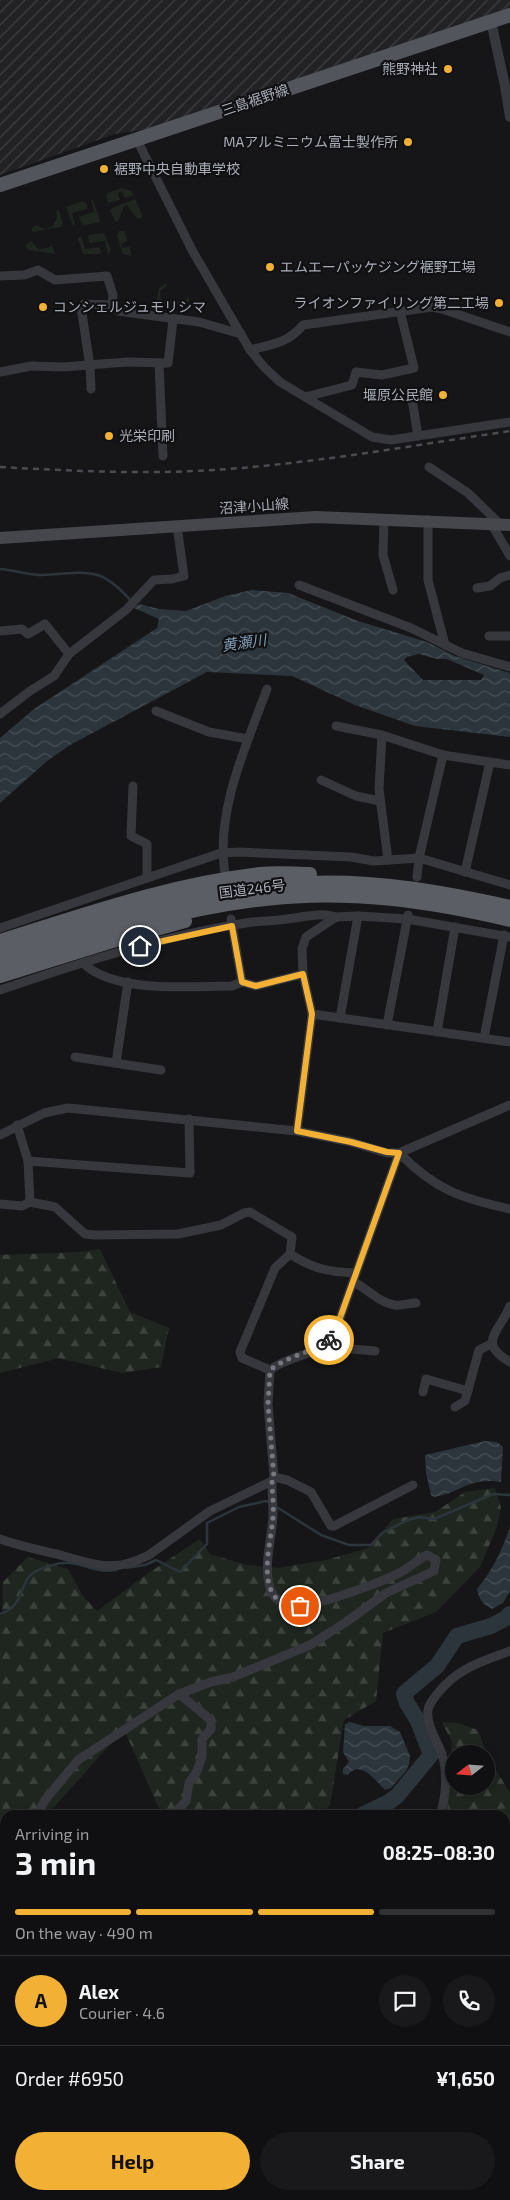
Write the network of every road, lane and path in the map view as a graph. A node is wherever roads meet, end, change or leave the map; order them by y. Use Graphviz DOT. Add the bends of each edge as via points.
graph roads {
  1 [pos="510,14"];
  2 [pos="491,21"];
  3 [pos="508,85"];
  4 [pos="510,117"];
  5 [pos="136,140"];
  6 [pos="0,185"];
  7 [pos="0,276"];
  8 [pos="112,305"];
  9 [pos="400,311"];
  10 [pos="173,320"];
  11 [pos="510,332"];
  12 [pos="241,334"];
  13 [pos="250,350"];
  14 [pos="160,362"];
  15 [pos="90,366"];
  16 [pos="0,372"];
  17 [pos="91,389"];
  18 [pos="411,393"];
  19 [pos="305,397"];
  20 [pos="510,422"];
  21 [pos="418,436"];
  22 [pos="163,456"];
  23 [pos="429,467"];
  24 [pos="384,519"];
  25 [pos="428,520"];
  26 [pos="501,525"];
  27 [pos="177,526"];
  28 [pos="0,538"];
  29 [pos="510,556"];
  30 [pos="510,575"];
  31 [pos="299,585"];
  32 [pos="477,588"];
  33 [pos="393,590"];
  34 [pos="0,631"];
  35 [pos="489,636"];
  36 [pos="510,636"];
  37 [pos="445,645"];
  38 [pos="69,654"];
  39 [pos="510,667"];
  40 [pos="267,689"];
  41 [pos="156,711"];
  42 [pos="0,714"];
  43 [pos="336,726"];
  44 [pos="382,735"];
  45 [pos="248,739"];
  46 [pos="443,755"];
  47 [pos="490,762"];
  48 [pos="510,765"];
  49 [pos="321,780"];
  50 [pos="133,786"];
  51 [pos="380,801"];
  52 [pos="222,853"];
  53 [pos="419,858"];
  54 [pos="388,860"];
  55 [pos="465,872"];
  56 [pos="224,874"];
  57 [pos="417,877"];
  58 [pos="147,878"];
  59 [pos="382,884"];
  60 [pos="510,884"];
  61 [pos="321,896"];
  62 [pos="510,907"];
  63 [pos="358,916"];
  64 [pos="336,917"];
  65 [pos="408,917"];
  66 [pos="510,920"];
  67 [pos="232,922"];
  68 [pos="455,927"];
  69 [pos="0,928"];
  70 [pos="507,936"];
  71 [pos="0,941"];
  72 [pos="43,945"];
  73 [pos="0,952"];
  74 [pos="82,963"];
  75 [pos="0,966"];
  76 [pos="303,974"];
  77 [pos="0,976"];
  78 [pos="128,982"];
  79 [pos="242,982"];
  80 [pos="0,990"];
  81 [pos="312,1014"];
  82 [pos="340,1018"];
  83 [pos="387,1025"];
  84 [pos="436,1032"];
  85 [pos="484,1038"];
  86 [pos="510,1042"];
  87 [pos="75,1057"];
  88 [pos="116,1063"];
  89 [pos="161,1070"];
  90 [pos="510,1105"];
  91 [pos="189,1119"];
  92 [pos="17,1125"];
  93 [pos="297,1131"];
  94 [pos="0,1136"];
  95 [pos="399,1153"];
  96 [pos="28,1161"];
  97 [pos="30,1202"];
  98 [pos="0,1204"];
  99 [pos="510,1209"];
  100 [pos="290,1254"];
  101 [pos="355,1277"];
  102 [pos="416,1303"];
  103 [pos="510,1306"];
  104 [pos="324,1344"];
  105 [pos="492,1344"];
  106 [pos="375,1351"];
  107 [pos="510,1362"];
  108 [pos="270,1370"];
  109 [pos="468,1391"];
  110 [pos="423,1392"];
  111 [pos="455,1407"];
  112 [pos="273,1479"];
  113 [pos="413,1485"];
  114 [pos="0,1539"];
  115 [pos="510,1651"];
  116 [pos="179,1694"];
  117 [pos="40,1810"];
  118 [pos="178,1810"];
  119 [pos="442,1810"];
  1 -- 2 [label="main road, 三島裾野線"];
  2 -- 3 [label="street"];
  2 -- 5 [label="main road, 三島裾野線"];
  3 -- 4 [label="street"];
  5 -- 6 [label="main road, 三島裾野線"];
  5 -- 12 [label="street" via="192,250"];
  7 -- 8 [label="street" via="24,275 38,270 55,280 107,276 113,295"];
  8 -- 10 [label="street" via="118,311"];
  8 -- 15 [label="street" via="84,304 81,308"];
  9 -- 11 [label="street" via="432,307"];
  9 -- 13 [label="street" via="303,326 284,342"];
  9 -- 19 [label="street" via="414,368 382,375 356,372 352,385"];
  10 -- 12 [label="street" via="199,322"];
  10 -- 14 [label="street" via="168,363"];
  12 -- 13 [label="street"];
  13 -- 19 [label="street" via="280,382"];
  14 -- 15 [label="street"];
  14 -- 22 [label="street"];
  15 -- 16 [label="street" via="31,366"];
  15 -- 17 [label="street"];
  18 -- 21 [label="street"];
  19 -- 21 [label="street" via="372,437 391,440"];
  20 -- 21 [label="street"];
  23 -- 26 [label="street" via="468,493"];
  24 -- 25 [label="main road, 沼津小山線"];
  24 -- 27 [label="main road, 沼津小山線" via="316,517"];
  24 -- 33 [label="street" via="383,555"];
  25 -- 26 [label="main road, 沼津小山線"];
  25 -- 37 [label="street" via="428,580"];
  26 -- 29 [label="street"];
  27 -- 28 [label="main road, 沼津小山線"];
  27 -- 38 [label="street" via="184,576 154,580 126,610"];
  30 -- 32 [label="street" via="490,586"];
  31 -- 37 [label="street" via="411,628"];
  34 -- 38 [label="street" via="22,629 28,634 45,624"];
  35 -- 36 [label="street"];
  37 -- 39 [label="street"];
  38 -- 42 [label="street" via="54,676"];
  40 -- 45 [label="street"];
  41 -- 45 [label="street" via="209,732"];
  43 -- 44 [label="street"];
  44 -- 46 [label="street"];
  44 -- 51 [label="street"];
  45 -- 52 [label="street" via="231,793"];
  46 -- 47 [label="street"];
  46 -- 53 [label="street"];
  47 -- 48 [label="street"];
  47 -- 55 [label="street"];
  49 -- 51 [label="street" via="356,796"];
  50 -- 58 [label="street" via="131,836 147,844"];
  51 -- 54 [label="street"];
  52 -- 54 [label="street"];
  52 -- 56 [label="street"];
  52 -- 58 [label="street"];
  53 -- 54 [label="street"];
  53 -- 55 [label="street"];
  53 -- 57 [label="street"];
  55 -- 60 [label="street"];
  58 -- 69 [label="street"];
  59 -- 62 [label="highway, 国道246号"];
  59 -- 71 [label="highway" via="367,874 262,874 130,900"];
  59 -- 72 [label="highway, 国道246号" via="306,882 198,896 135,912"];
  61 -- 66 [label="highway, 国道246号" via="376,897 457,907"];
  61 -- 72 [label="highway, 国道246号" via="201,908"];
  61 -- 77 [label="highway" via="203,917"];
  63 -- 64 [label="street"];
  63 -- 65 [label="street"];
  63 -- 82 [label="street"];
  64 -- 67 [label="street" via="322,913"];
  64 -- 76 [label="street" via="306,937 302,949"];
  65 -- 68 [label="street"];
  65 -- 83 [label="street"];
  67 -- 74 [label="street"];
  67 -- 79 [label="street"];
  68 -- 70 [label="street"];
  68 -- 84 [label="street"];
  70 -- 85 [label="street"];
  72 -- 73 [label="highway, 国道246号"];
  72 -- 75 [label="highway, 国道246号"];
  74 -- 78 [label="street" via="97,973"];
  74 -- 80 [label="street"];
  76 -- 79 [label="street" via="256,986"];
  76 -- 81 [label="street"];
  78 -- 79 [label="street" via="151,986 232,986"];
  78 -- 88 [label="street"];
  81 -- 82 [label="street"];
  81 -- 93 [label="street"];
  82 -- 83 [label="street"];
  83 -- 84 [label="street"];
  84 -- 85 [label="street"];
  85 -- 86 [label="street"];
  87 -- 88 [label="street"];
  88 -- 89 [label="street"];
  90 -- 95 [label="street"];
  91 -- 92 [label="street" via="68,1108 44,1113"];
  91 -- 93 [label="street"];
  91 -- 96 [label="street" via="190,1173"];
  92 -- 94 [label="street"];
  92 -- 96 [label="street"];
  93 -- 95 [label="street"];
  95 -- 99 [label="street" via="418,1172 449,1192"];
  95 -- 101 [label="street"];
  96 -- 97 [label="street"];
  97 -- 98 [label="street" via="22,1206"];
  97 -- 100 [label="street" via="56,1207 85,1234 95,1235 178,1234 221,1225 250,1212 292,1237"];
  100 -- 101 [label="street" via="306,1265"];
  100 -- 108 [label="street" via="274,1268 240,1352 242,1358"];
  101 -- 102 [label="street" via="373,1295 395,1305"];
  101 -- 104 [label="street" via="340,1318"];
  103 -- 105 [label="street"];
  104 -- 106 [label="street"];
  104 -- 108 [label="street"];
  105 -- 107 [label="street" via="495,1352"];
  105 -- 109 [label="street" via="479,1350"];
  108 -- 112 [label="street" via="268,1404"];
  109 -- 110 [label="street" via="426,1379"];
  109 -- 111 [label="street" via="465,1401"];
  112 -- 113 [label="street" via="287,1480 311,1492 330,1526"];
  112 -- 114 [label="street" via="210,1511 138,1561 97,1566"];
  112 -- 116 [label="street" via="267,1573 269,1586 277,1600 300,1606 335,1597 404,1571 427,1555 436,1560 434,1571 386,1593 310,1645 233,1677"];
  115 -- 119 [label="street" via="460,1671 431,1701 429,1720 445,1772"];
  116 -- 117 [label="street" via="78,1760"];
  116 -- 118 [label="street" via="211,1720 211,1729 202,1739 202,1757 189,1783 186,1801"];
}
